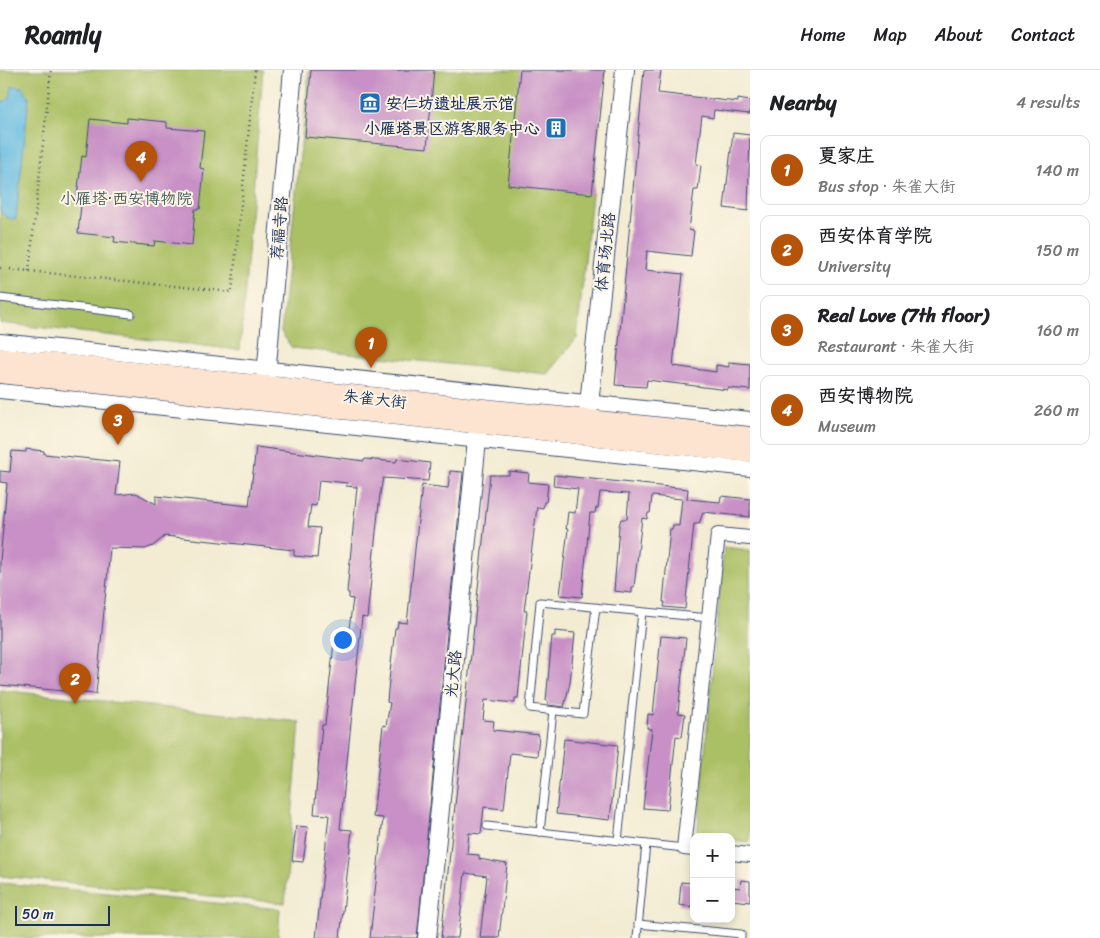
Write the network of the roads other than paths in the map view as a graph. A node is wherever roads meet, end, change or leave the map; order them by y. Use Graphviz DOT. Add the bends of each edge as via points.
graph roads {
  1 [pos="293,70"];
  2 [pos="625,70"];
  3 [pos="0,298"];
  4 [pos="131,314"];
  5 [pos="0,341"];
  6 [pos="0,358"];
  7 [pos="0,373"];
  8 [pos="265,378"];
  9 [pos="0,391"];
  10 [pos="588,419"];
  11 [pos="750,419"];
  12 [pos="479,425"];
  13 [pos="750,438"];
  14 [pos="750,452"];
  15 [pos="750,469"];
  16 [pos="750,538"];
  17 [pos="596,607"];
  18 [pos="642,612"];
  19 [pos="709,618"];
  20 [pos="553,711"];
  21 [pos="487,826"];
  22 [pos="540,832"];
  23 [pos="618,841"];
  24 [pos="646,844"];
  25 [pos="689,849"];
  26 [pos="735,854"];
  27 [pos="750,856"];
  28 [pos="638,924"];
  29 [pos="427,938"];
  30 [pos="637,938"];
  31 [pos="741,938"];
  1 -- 8 [label="street, 荐福寺路"];
  2 -- 10 [label="street, 体育场北路"];
  3 -- 4 [label="lane"];
  5 -- 8 [label="street"];
  6 -- 8 [label="main road, 朱雀大街"];
  7 -- 12 [label="main road, 朱雀大街"];
  8 -- 10 [label="street"];
  8 -- 12 [label="main road, 朱雀大街"];
  9 -- 12 [label="street"];
  10 -- 11 [label="street"];
  10 -- 12 [label="main road, 朱雀大街"];
  10 -- 13 [label="main road, 朱雀大街"];
  10 -- 14 [label="main road, 朱雀大街"];
  12 -- 15 [label="street"];
  12 -- 29 [label="street, 光大路"];
  16 -- 19 [label="street" via="718,535"];
  17 -- 18 [label="lane"];
  17 -- 20 [label="lane" via="584,714"];
  17 -- 20 [label="lane" via="540,602 530,708"];
  18 -- 19 [label="lane"];
  18 -- 23 [label="lane"];
  19 -- 25 [label="street"];
  20 -- 22 [label="lane"];
  21 -- 22 [label="lane"];
  22 -- 23 [label="lane"];
  23 -- 24 [label="lane"];
  24 -- 25 [label="lane"];
  24 -- 28 [label="lane"];
  26 -- 27 [label="street"];
  28 -- 30 [label="lane"];
  28 -- 31 [label="lane" via="742,934"];
}
